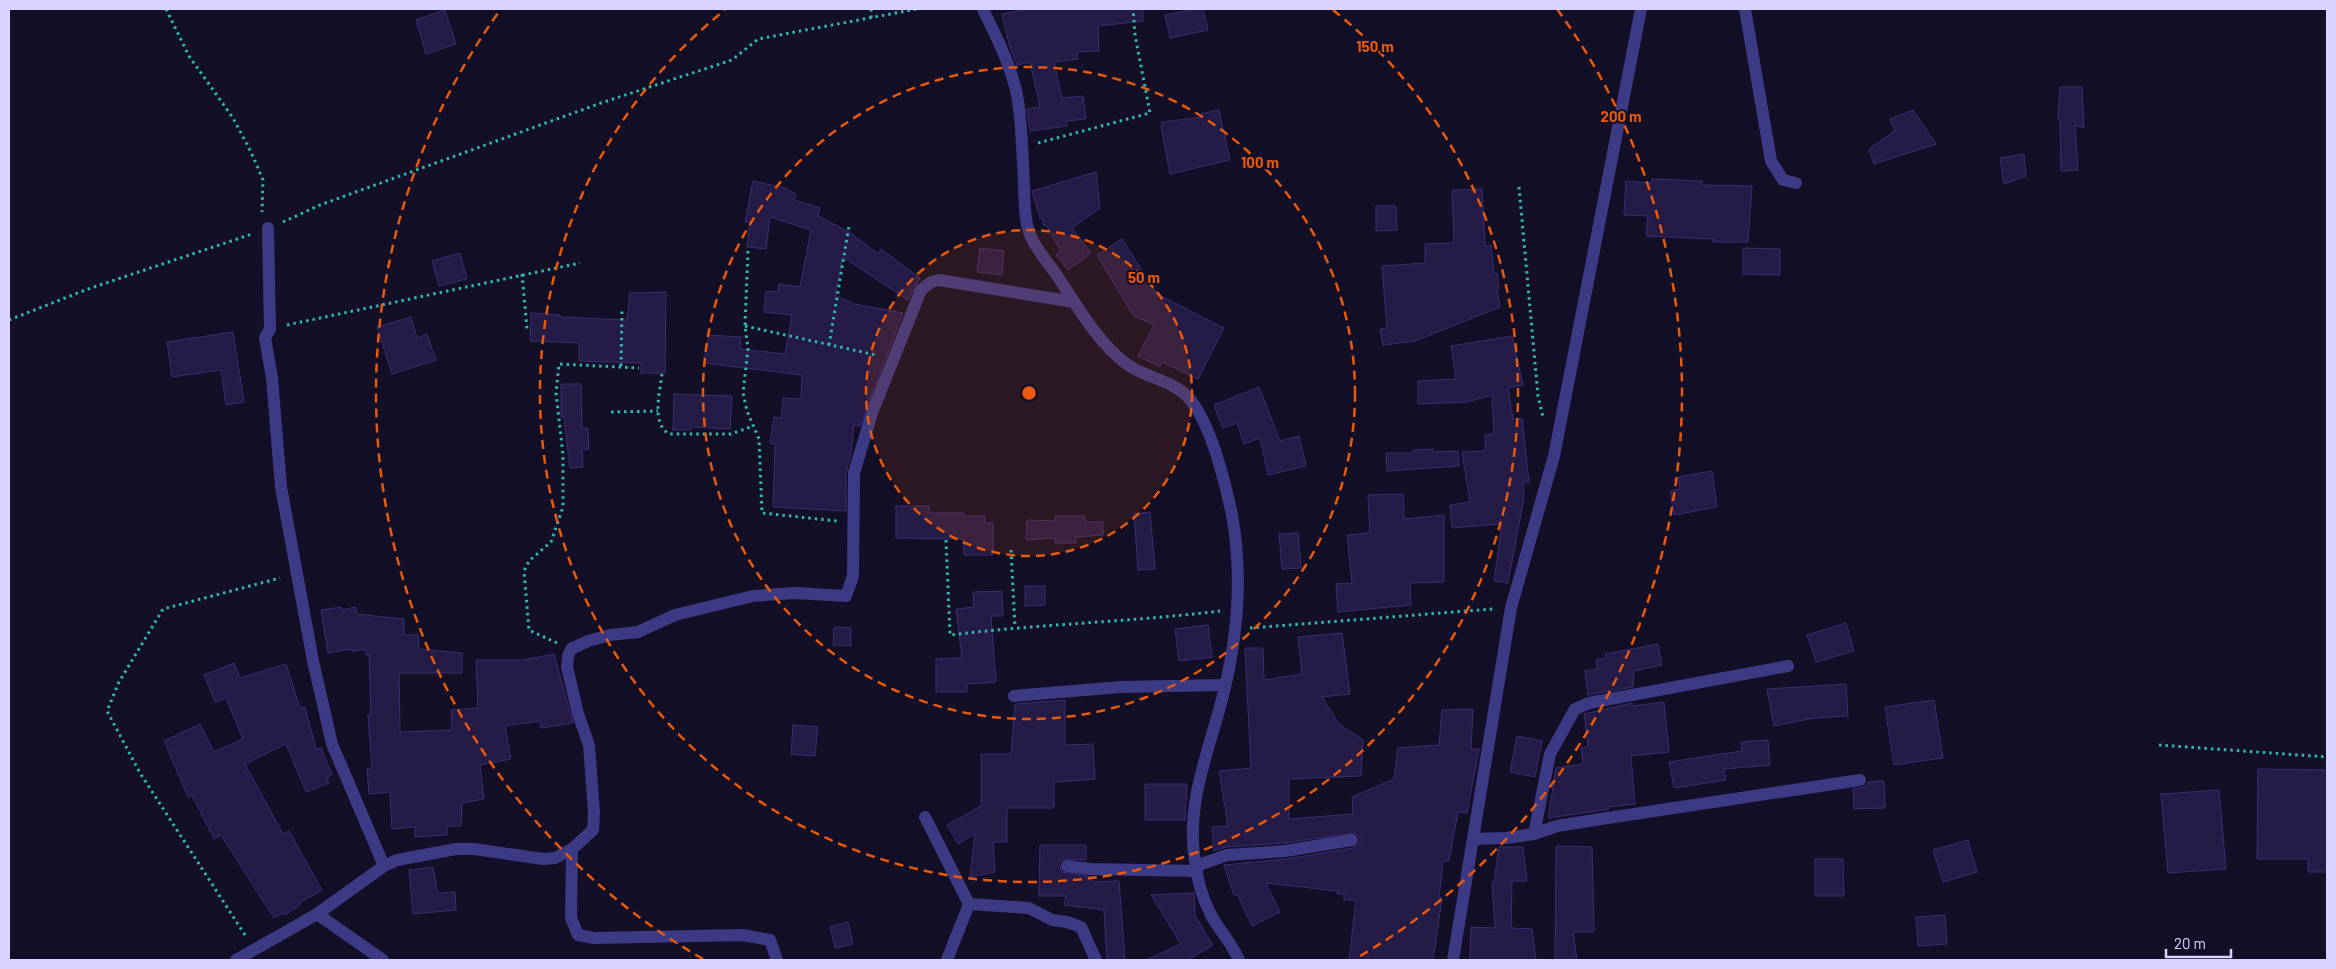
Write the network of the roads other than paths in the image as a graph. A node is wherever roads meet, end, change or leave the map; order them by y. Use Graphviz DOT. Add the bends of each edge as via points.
graph roads {
  1 [pos="983,9"];
  2 [pos="1641,9"];
  3 [pos="1746,9"];
  4 [pos="1796,182"];
  5 [pos="268,228"];
  6 [pos="1074,302"];
  7 [pos="1788,666"];
  8 [pos="1225,685"];
  9 [pos="1014,696"];
  10 [pos="1860,780"];
  11 [pos="925,817"];
  12 [pos="1534,834"];
  13 [pos="1474,839"];
  14 [pos="1352,840"];
  15 [pos="572,849"];
  16 [pos="384,866"];
  17 [pos="1067,866"];
  18 [pos="1197,868"];
  19 [pos="969,904"];
  20 [pos="317,914"];
  21 [pos="236,960"];
  22 [pos="383,960"];
  23 [pos="777,960"];
  24 [pos="947,960"];
  25 [pos="1096,960"];
  26 [pos="1239,960"];
  27 [pos="1453,960"];
  1 -- 6 [label="street" via="1015,84 1025,210 1032,240"];
  2 -- 13 [label="street" via="1554,456 1511,608"];
  3 -- 4 [label="street" via="1771,161 1783,180"];
  5 -- 16 [label="street" via="270,329 265,338 272,378 281,487 296,574 332,744"];
  6 -- 8 [label="street" via="1120,360 1180,390 1189,398 1208,431 1224,479 1232,518 1237,609 1234,649"];
  6 -- 15 [label="street" via="939,280 921,290 872,413 854,473 853,576 846,596 795,593 753,596 676,615 638,632 610,635 571,649 567,667 589,745 594,813 593,830"];
  7 -- 12 [label="street" via="1575,709 1550,754"];
  8 -- 9 [label="street" via="1121,687"];
  8 -- 18 [label="street" via="1200,773 1195,804 1193,852"];
  10 -- 12 [label="street" via="1601,818"];
  11 -- 19 [label="street"];
  12 -- 13 [label="street"];
  13 -- 27 [label="street"];
  14 -- 18 [label="street" via="1285,851 1227,855"];
  15 -- 16 [label="street" via="555,858 543,859 456,849 397,860"];
  15 -- 23 [label="street" via="571,918 578,935 594,938 743,935 770,940"];
  16 -- 20 [label="street"];
  17 -- 18 [label="street" via="1090,869"];
  18 -- 26 [label="street" via="1211,914"];
  19 -- 24 [label="street"];
  19 -- 25 [label="street" via="1029,908 1052,920 1081,927"];
  20 -- 21 [label="street"];
  20 -- 22 [label="street"];
}
